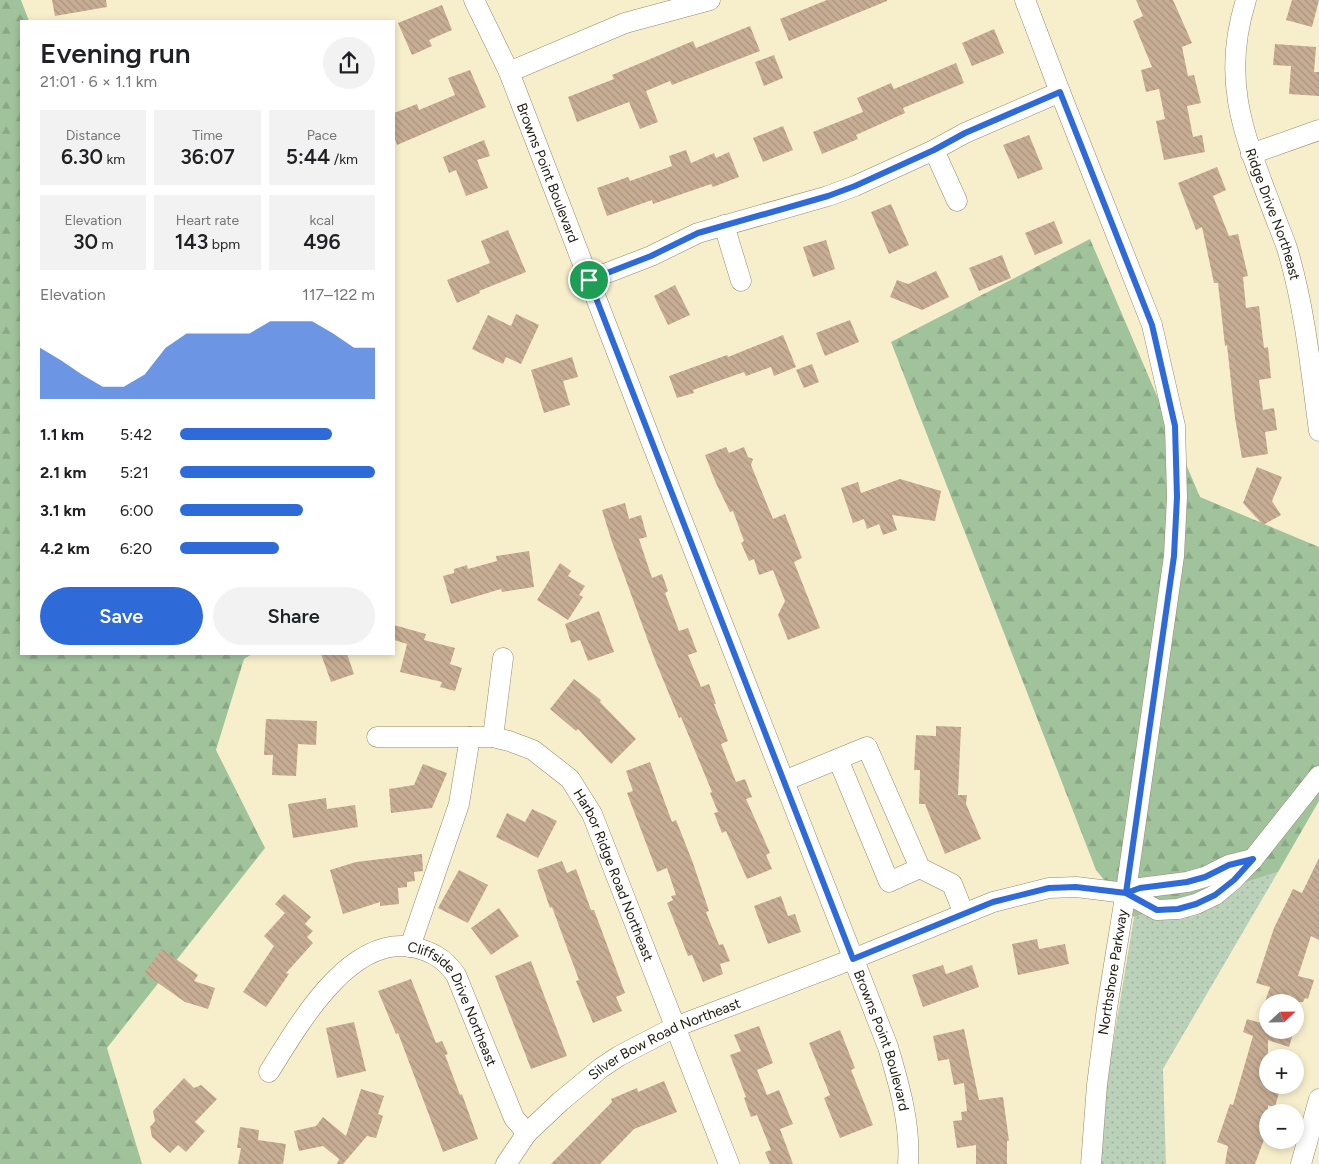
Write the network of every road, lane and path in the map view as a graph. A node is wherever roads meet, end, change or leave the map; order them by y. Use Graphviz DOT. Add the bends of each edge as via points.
graph roads {
  1 [pos="474,0"];
  2 [pos="710,0"];
  3 [pos="1025,0"];
  4 [pos="1246,0"];
  5 [pos="509,72"];
  6 [pos="1060,92"];
  7 [pos="1319,130"];
  8 [pos="934,150"];
  9 [pos="1251,154"];
  10 [pos="957,201"];
  11 [pos="724,225"];
  12 [pos="589,280"];
  13 [pos="741,281"];
  14 [pos="1319,431"];
  15 [pos="503,658"];
  16 [pos="377,737"];
  17 [pos="470,737"];
  18 [pos="493,737"];
  19 [pos="838,759"];
  20 [pos="1319,776"];
  21 [pos="784,781"];
  22 [pos="920,868"];
  23 [pos="1126,893"];
  24 [pos="964,914"];
  25 [pos="410,947"];
  26 [pos="853,959"];
  27 [pos="675,1027"];
  28 [pos="269,1072"];
  29 [pos="1319,1099"];
  30 [pos="527,1133"];
  31 [pos="506,1164"];
  32 [pos="729,1164"];
  33 [pos="908,1164"];
  34 [pos="1091,1164"];
  35 [pos="1301,1164"];
  1 -- 5 [label="street, Browns Point Boulevard"];
  2 -- 5 [label="street" via="625,23"];
  3 -- 6 [label="street, Northshore Parkway"];
  4 -- 9 [label="street, Ridge Drive Northeast" via="1236,43 1234,78"];
  5 -- 12 [label="street, Browns Point Boulevard"];
  6 -- 8 [label="street"];
  6 -- 23 [label="street, Northshore Parkway" via="1152,325 1175,426 1177,497 1174,556"];
  7 -- 9 [label="street"];
  8 -- 10 [label="street"];
  8 -- 11 [label="street" via="828,196"];
  9 -- 14 [label="street, Ridge Drive Northeast" via="1286,248 1301,306"];
  11 -- 12 [label="street"];
  11 -- 13 [label="street"];
  12 -- 21 [label="street, Browns Point Boulevard"];
  15 -- 18 [label="street"];
  16 -- 17 [label="street, Harbor Ridge Road Northeast"];
  17 -- 18 [label="street, Harbor Ridge Road Northeast"];
  17 -- 25 [label="street" via="459,804"];
  18 -- 27 [label="street, Harbor Ridge Road Northeast" via="533,750 544,757 570,779 584,800"];
  19 -- 21 [label="street"];
  19 -- 22 [label="street" via="867,747"];
  19 -- 22 [label="street" via="889,882"];
  20 -- 23 [label="street" via="1253,859 1187,882"];
  21 -- 26 [label="street, Browns Point Boulevard"];
  22 -- 24 [label="street" via="952,884"];
  23 -- 24 [label="street" via="1076,887 1049,888 993,902"];
  23 -- 34 [label="street, Northshore Parkway" via="1097,1085"];
  24 -- 26 [label="street"];
  25 -- 28 [label="street, Cliffside Drive Northeast" via="391,946 343,971 308,1011"];
  25 -- 30 [label="street, Cliffside Drive Northeast" via="440,957 456,974 514,1118"];
  26 -- 27 [label="street, Silver Bow Road Northeast"];
  26 -- 33 [label="street, Browns Point Boulevard" via="897,1078 904,1105"];
  27 -- 30 [label="street, Silver Bow Road Northeast" via="601,1068"];
  27 -- 32 [label="street, Harbor Ridge Road Northeast"];
  29 -- 35 [label="street"];
  30 -- 31 [label="street, Silver Bow Road Northeast"];
}
